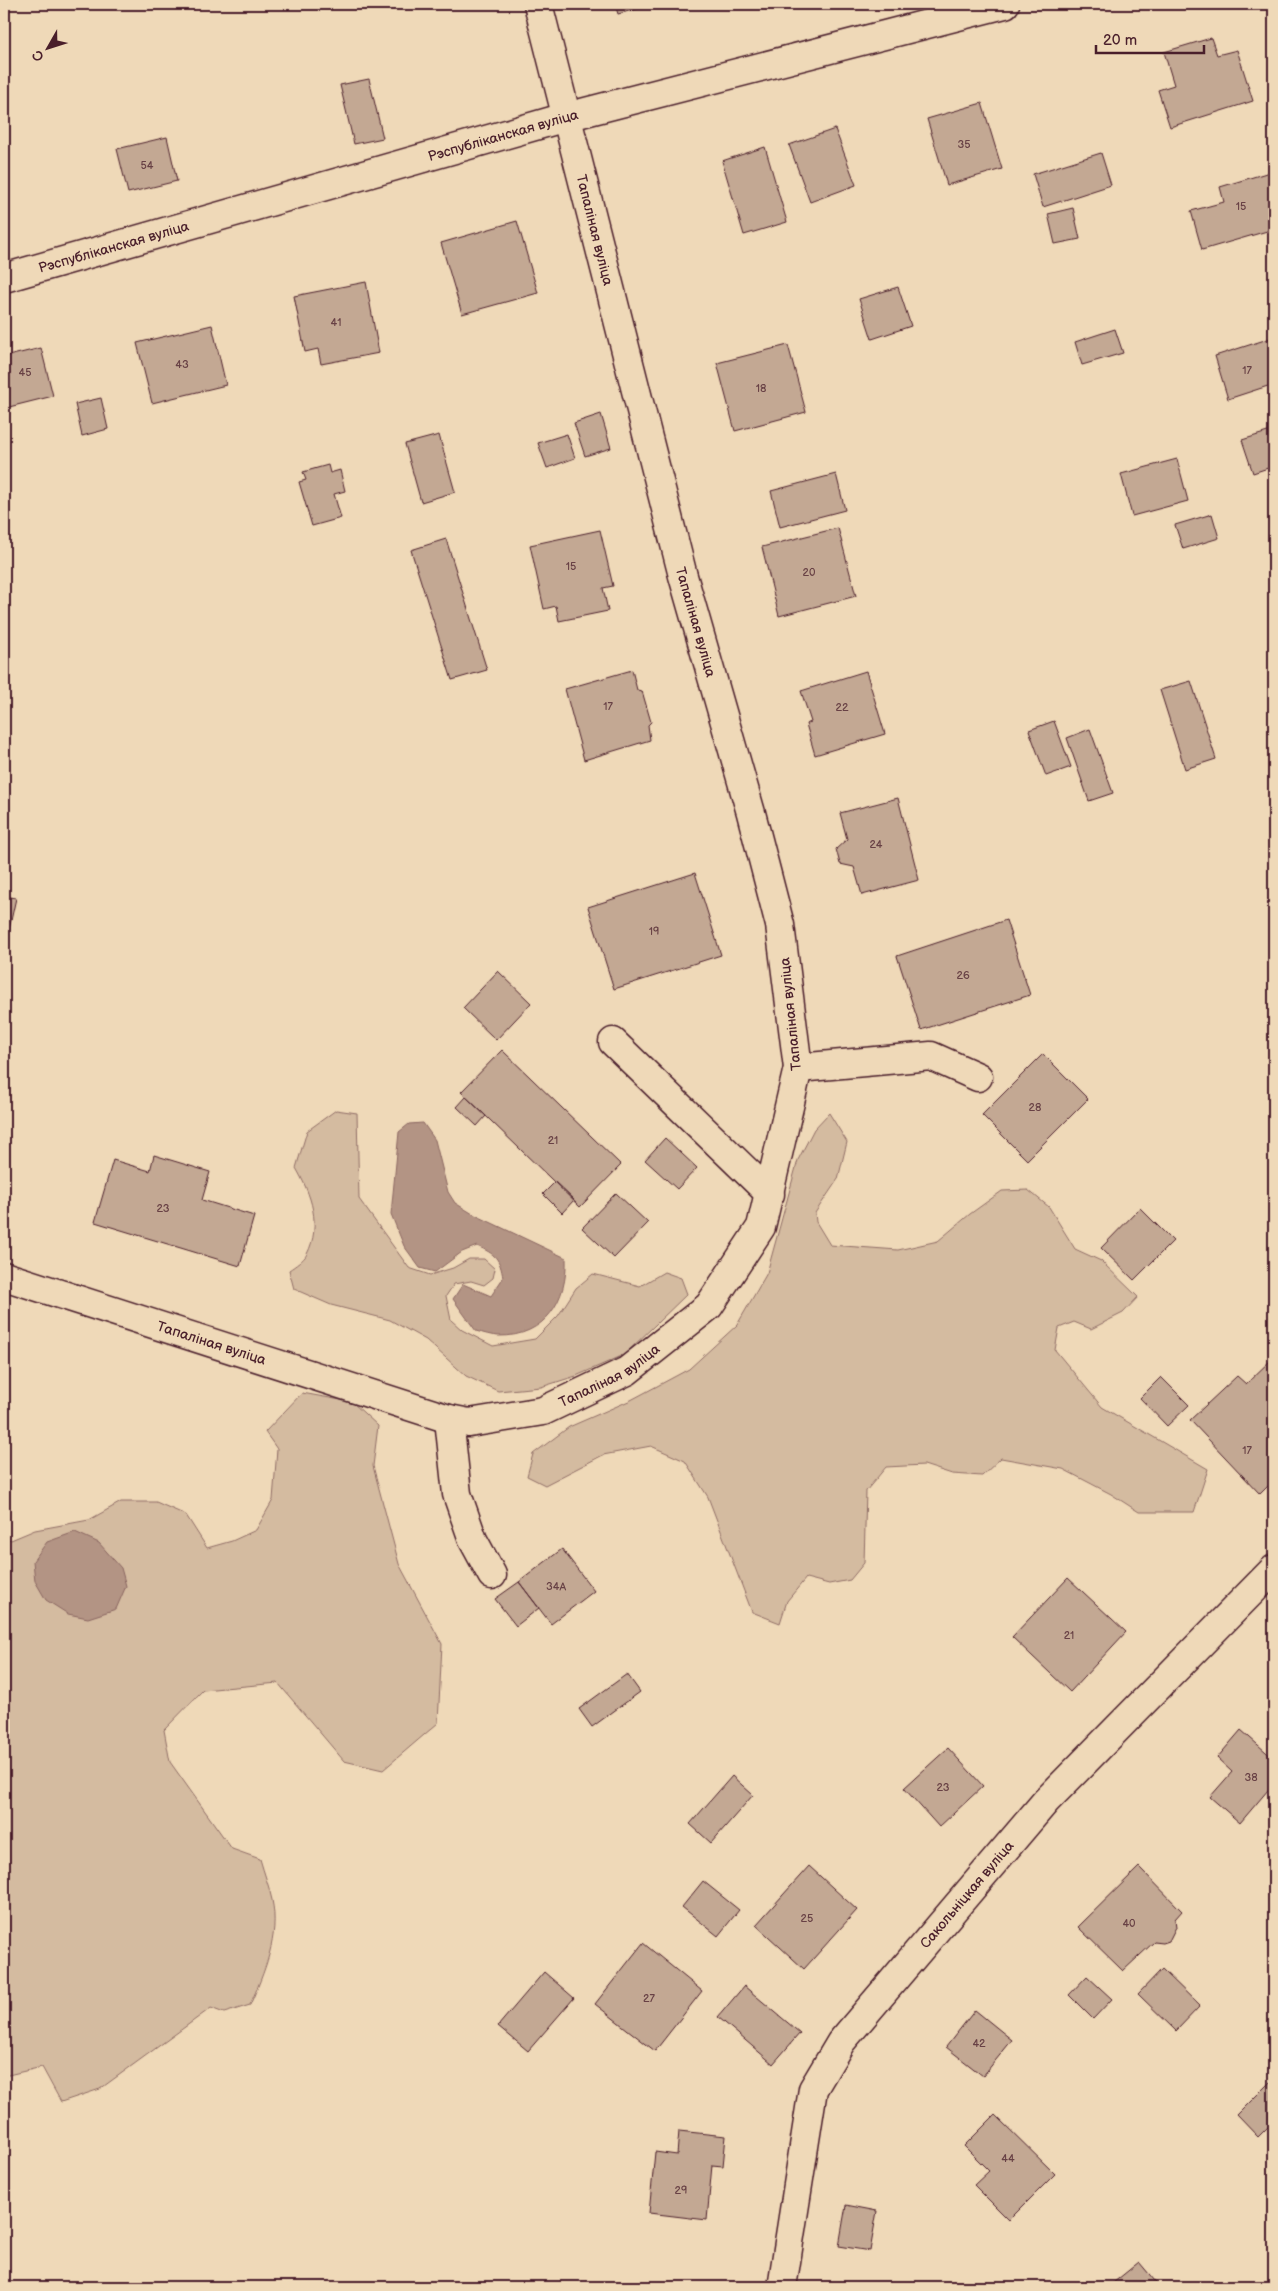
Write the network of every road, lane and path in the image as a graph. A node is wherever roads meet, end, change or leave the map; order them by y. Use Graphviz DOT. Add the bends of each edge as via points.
graph roads {
  1 [pos="538,4"];
  2 [pos="1005,4"];
  3 [pos="566,117"];
  4 [pos="4,278"];
  5 [pos="613,1042"];
  6 [pos="798,1068"];
  7 [pos="978,1077"];
  8 [pos="770,1194"];
  9 [pos="4,1276"];
  10 [pos="449,1419"];
  11 [pos="1274,1568"];
  12 [pos="492,1574"];
  13 [pos="782,2287"];
  1 -- 3 [label="street, Тапаліная вуліца"];
  2 -- 3 [label="street, Рэспубліканская вуліца"];
  3 -- 4 [label="street, Рэспубліканская вуліца"];
  3 -- 6 [label="street, Тапаліная вуліца" via="683,576 780,925"];
  5 -- 8 [label="street"];
  6 -- 7 [label="street" via="931,1056"];
  6 -- 8 [label="street, Тапаліная вуліца"];
  8 -- 10 [label="street, Тапаліная вуліца" via="761,1227 709,1306 627,1371 543,1411 468,1423"];
  9 -- 10 [label="street, Тапаліная вуліца"];
  10 -- 12 [label="street" via="457,1494 473,1540"];
  11 -- 13 [label="street, Сакольніцкая вуліца" via="1046,1801 840,2042 812,2089"];
}
